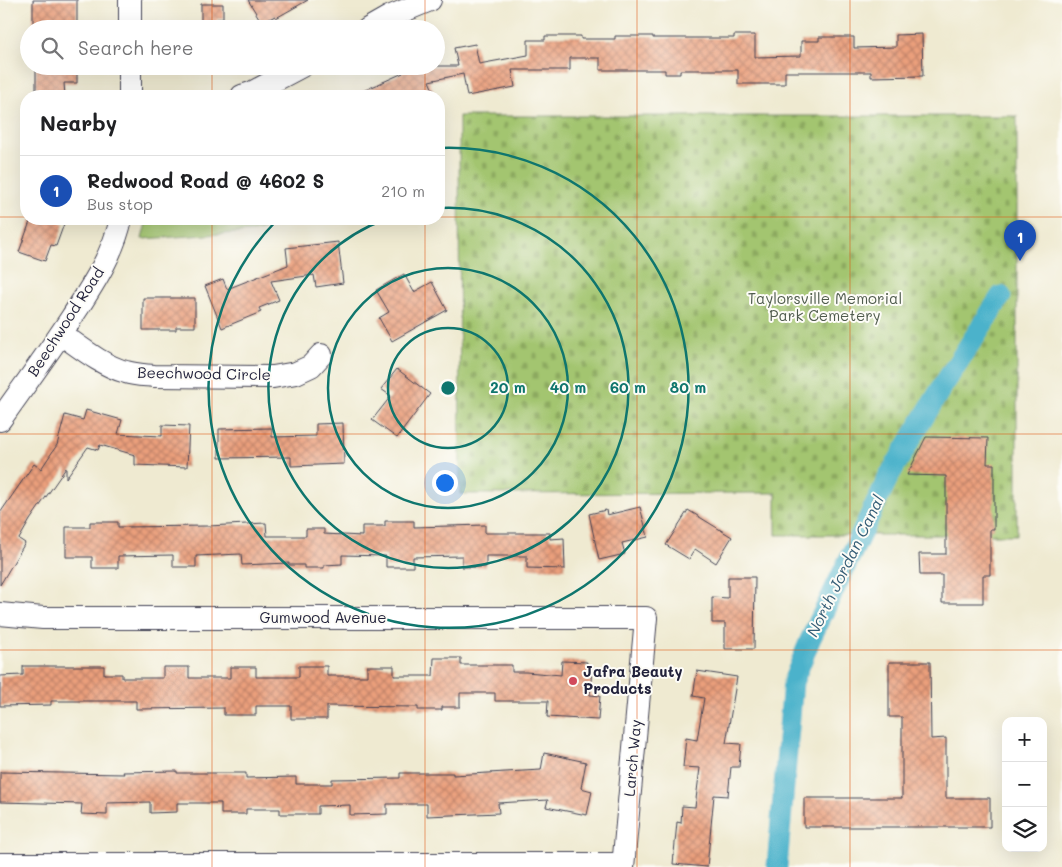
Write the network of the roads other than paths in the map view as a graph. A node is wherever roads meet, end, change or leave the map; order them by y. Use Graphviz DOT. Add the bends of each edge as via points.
graph roads {
  1 [pos="130,0"];
  2 [pos="430,0"];
  3 [pos="130,20"];
  4 [pos="384,20"];
  5 [pos="130,75"];
  6 [pos="285,75"];
  7 [pos="130,90"];
  8 [pos="257,90"];
  9 [pos="119,225"];
  10 [pos="61,334"];
  11 [pos="321,355"];
  12 [pos="0,420"];
  13 [pos="0,614"];
  14 [pos="646,618"];
  15 [pos="0,864"];
  16 [pos="623,866"];
  1 -- 3 [label="street"];
  2 -- 4 [label="street"];
  5 -- 7 [label="street"];
  6 -- 8 [label="street"];
  9 -- 10 [label="street, Beechwood Road" via="96,280"];
  10 -- 11 [label="street, Beechwood Circle" via="125,372 154,376 272,377 296,373"];
  10 -- 12 [label="street, Beechwood Road"];
  13 -- 14 [label="street, Gumwood Avenue" via="43,618"];
  14 -- 16 [label="street, Larch Way"];
  15 -- 16 [label="street"];
}
